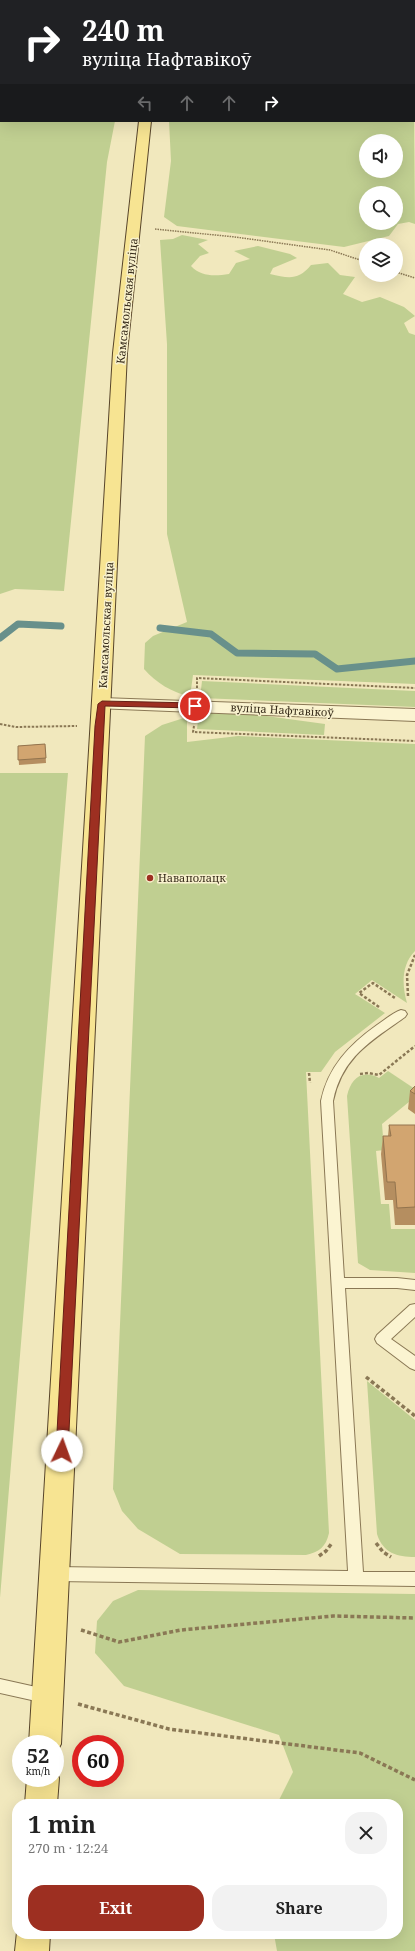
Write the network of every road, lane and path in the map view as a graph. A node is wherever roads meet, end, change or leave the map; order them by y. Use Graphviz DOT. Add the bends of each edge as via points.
graph roads {
  1 [pos="145,122"];
  2 [pos="134,227"];
  3 [pos="359,260"];
  4 [pos="403,274"];
  5 [pos="415,278"];
  6 [pos="198,678"];
  7 [pos="415,688"];
  8 [pos="102,704"];
  9 [pos="415,715"];
  10 [pos="0,724"];
  11 [pos="99,726"];
  12 [pos="193,732"];
  13 [pos="415,741"];
  14 [pos="415,955"];
  15 [pos="396,999"];
  16 [pos="410,1001"];
  17 [pos="398,1016"];
  18 [pos="415,1046"];
  19 [pos="309,1073"];
  20 [pos="357,1075"];
  21 [pos="310,1089"];
  22 [pos="338,1283"];
  23 [pos="415,1285"];
  24 [pos="415,1310"];
  25 [pos="415,1364"];
  26 [pos="363,1382"];
  27 [pos="415,1416"];
  28 [pos="332,1538"];
  29 [pos="375,1539"];
  30 [pos="317,1557"];
  31 [pos="398,1559"];
  32 [pos="55,1574"];
  33 [pos="356,1578"];
  34 [pos="415,1579"];
  35 [pos="53,1608"];
  36 [pos="415,1618"];
  37 [pos="0,1686"];
  38 [pos="48,1697"];
  39 [pos="46,1735"];
  40 [pos="415,1780"];
  41 [pos="42,1787"];
  42 [pos="41,1799"];
  43 [pos="33,1939"];
  44 [pos="32,1951"];
  1 -- 2 [label="main road, Камсамольская вуліца"];
  2 -- 3 [label="path" via="330,250"];
  2 -- 8 [label="main road, Камсамольская вуліца" via="120,353"];
  4 -- 5 [label="path"];
  6 -- 7 [label="path"];
  8 -- 9 [label="street, вуліца Нафтавікоў"];
  8 -- 11 [label="main road, Камсамольская вуліца"];
  10 -- 11 [label="path" via="16,727"];
  11 -- 32 [label="main road, Камсамольская вуліца"];
  12 -- 13 [label="path"];
  14 -- 16 [label="path" via="407,971 406,988"];
  15 -- 17 [label="path" via="373,983 359,993"];
  17 -- 22 [label="lane" via="346,1057 329,1088 327,1101"];
  18 -- 20 [label="path" via="379,1075"];
  19 -- 21 [label="path"];
  22 -- 23 [label="lane"];
  22 -- 33 [label="lane"];
  24 -- 25 [label="lane" via="382,1339"];
  26 -- 27 [label="path" via="362,1374"];
  28 -- 30 [label="path" via="326,1551"];
  29 -- 31 [label="path" via="383,1552"];
  32 -- 33 [label="lane"];
  32 -- 35 [label="main road, Камсамольская вуліца"];
  33 -- 34 [label="lane"];
  35 -- 36 [label="path" via="76,1629 120,1642 181,1630 333,1616"];
  35 -- 38 [label="main road, Камсамольская вуліца"];
  37 -- 38 [label="lane"];
  38 -- 39 [label="main road, Камсамольская вуліца"];
  38 -- 40 [label="path" via="168,1729 360,1753"];
  41 -- 42 [label="main road"];
  43 -- 44 [label="main road"];
}
